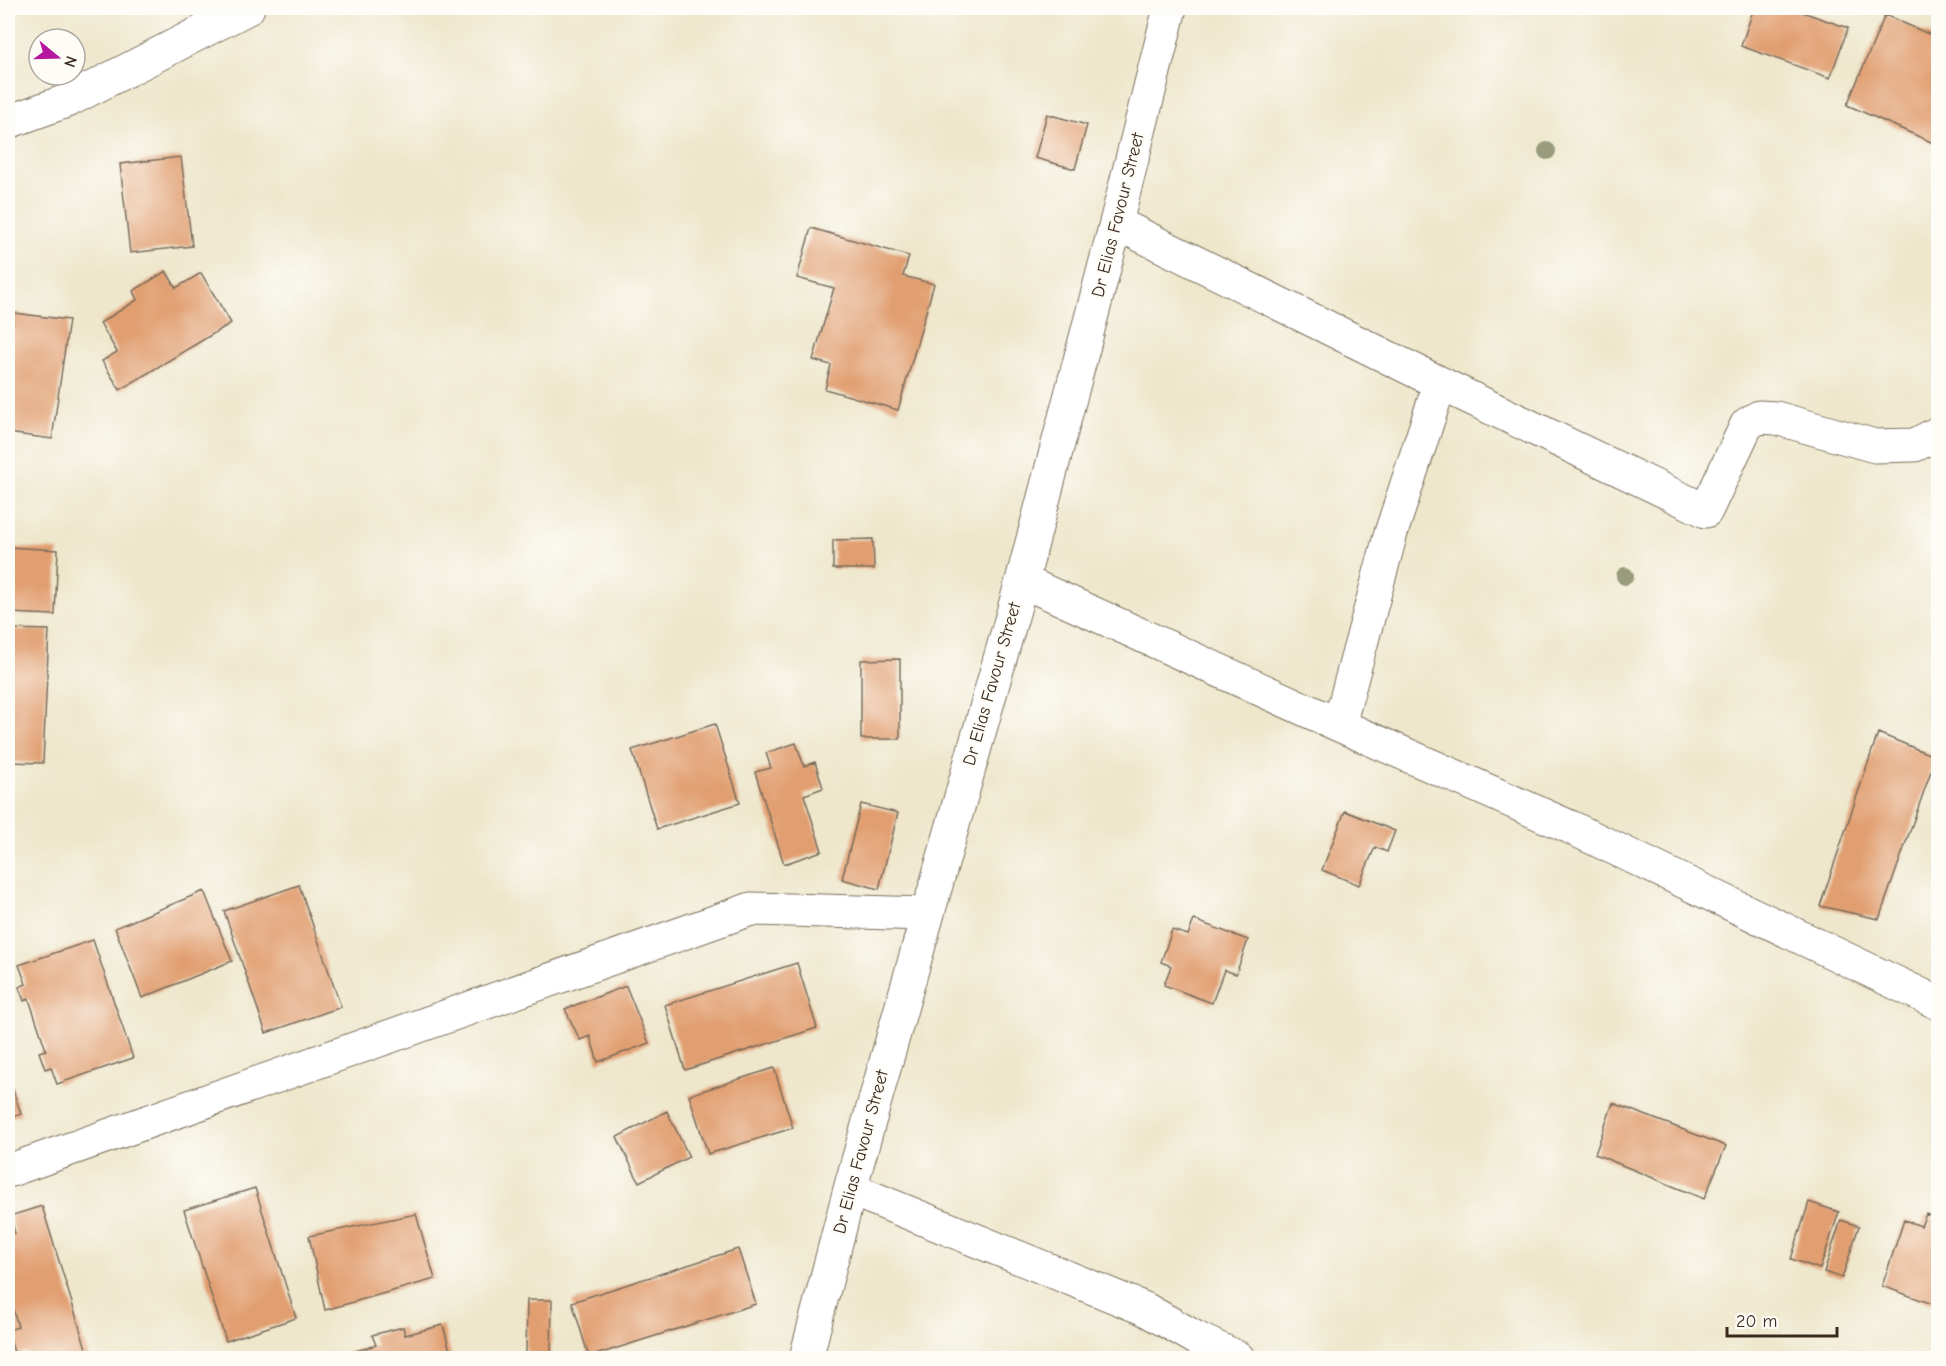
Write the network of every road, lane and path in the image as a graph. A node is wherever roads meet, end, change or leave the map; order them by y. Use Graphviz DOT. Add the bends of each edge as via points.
graph roads {
  1 [pos="248,8"];
  2 [pos="1170,8"];
  3 [pos="8,122"];
  4 [pos="1116,224"];
  5 [pos="1440,383"];
  6 [pos="1938,433"];
  7 [pos="1022,581"];
  8 [pos="1339,725"];
  9 [pos="926,915"];
  10 [pos="1938,1003"];
  11 [pos="8,1171"];
  12 [pos="850,1189"];
  13 [pos="806,1359"];
  14 [pos="1238,1359"];
  1 -- 3 [label="street" via="69,99"];
  2 -- 4 [label="street, Dr Elias Favour Street"];
  4 -- 5 [label="street"];
  4 -- 7 [label="street, Dr Elias Favour Street"];
  5 -- 6 [label="street" via="1706,511 1747,424 1759,417 1776,417 1875,446 1915,445"];
  5 -- 8 [label="street" via="1391,533"];
  7 -- 8 [label="street"];
  7 -- 9 [label="street, Dr Elias Favour Street"];
  8 -- 10 [label="street" via="1570,827"];
  9 -- 11 [label="street" via="751,909"];
  9 -- 12 [label="street, Dr Elias Favour Street"];
  12 -- 13 [label="street, Dr Elias Favour Street"];
  12 -- 14 [label="street" via="1145,1309"];
}
